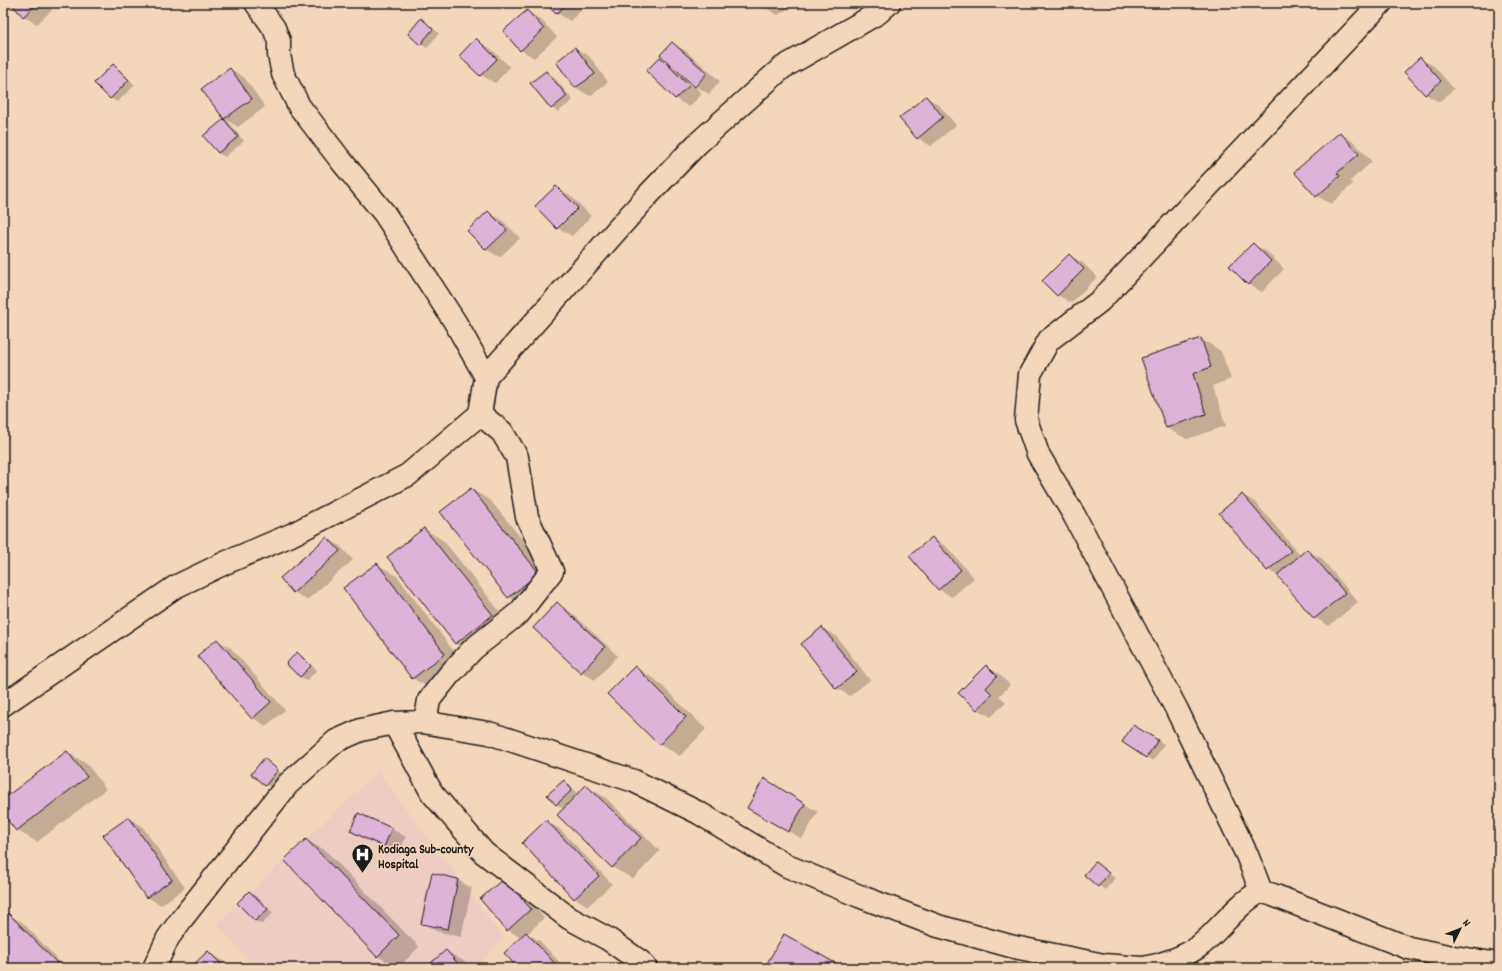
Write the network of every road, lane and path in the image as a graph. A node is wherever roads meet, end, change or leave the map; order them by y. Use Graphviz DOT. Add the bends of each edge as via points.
graph roads {
  1 [pos="256,3"];
  2 [pos="889,3"];
  3 [pos="1381,3"];
  4 [pos="486,377"];
  5 [pos="480,414"];
  6 [pos="3,705"];
  7 [pos="422,722"];
  8 [pos="394,723"];
  9 [pos="1260,891"];
  10 [pos="1499,964"];
  11 [pos="154,968"];
  12 [pos="646,968"];
  13 [pos="1142,968"];
  1 -- 4 [label="street" via="274,28 279,41 283,74 299,106 384,213"];
  2 -- 4 [label="street" via="878,13 782,68 697,144"];
  3 -- 9 [label="street" via="1100,301 1050,340 1030,374 1026,420 1038,454 1074,515 1176,710 1247,855"];
  4 -- 5 [label="street"];
  5 -- 6 [label="street" via="408,475 291,535 225,562 175,587"];
  5 -- 7 [label="street" via="502,432 517,458 527,517 552,571 520,612 473,649 449,675 429,700"];
  7 -- 8 [label="street"];
  7 -- 13 [label="street" via="489,733 634,781 699,814 787,866 938,926 1014,947 1104,965"];
  8 -- 11 [label="street" via="361,730 336,741 288,784 181,920 168,938"];
  8 -- 12 [label="street" via="432,793 484,853 569,918 608,939"];
  9 -- 10 [label="street" via="1409,948"];
  9 -- 13 [label="street" via="1249,897 1201,945 1160,965"];
}
